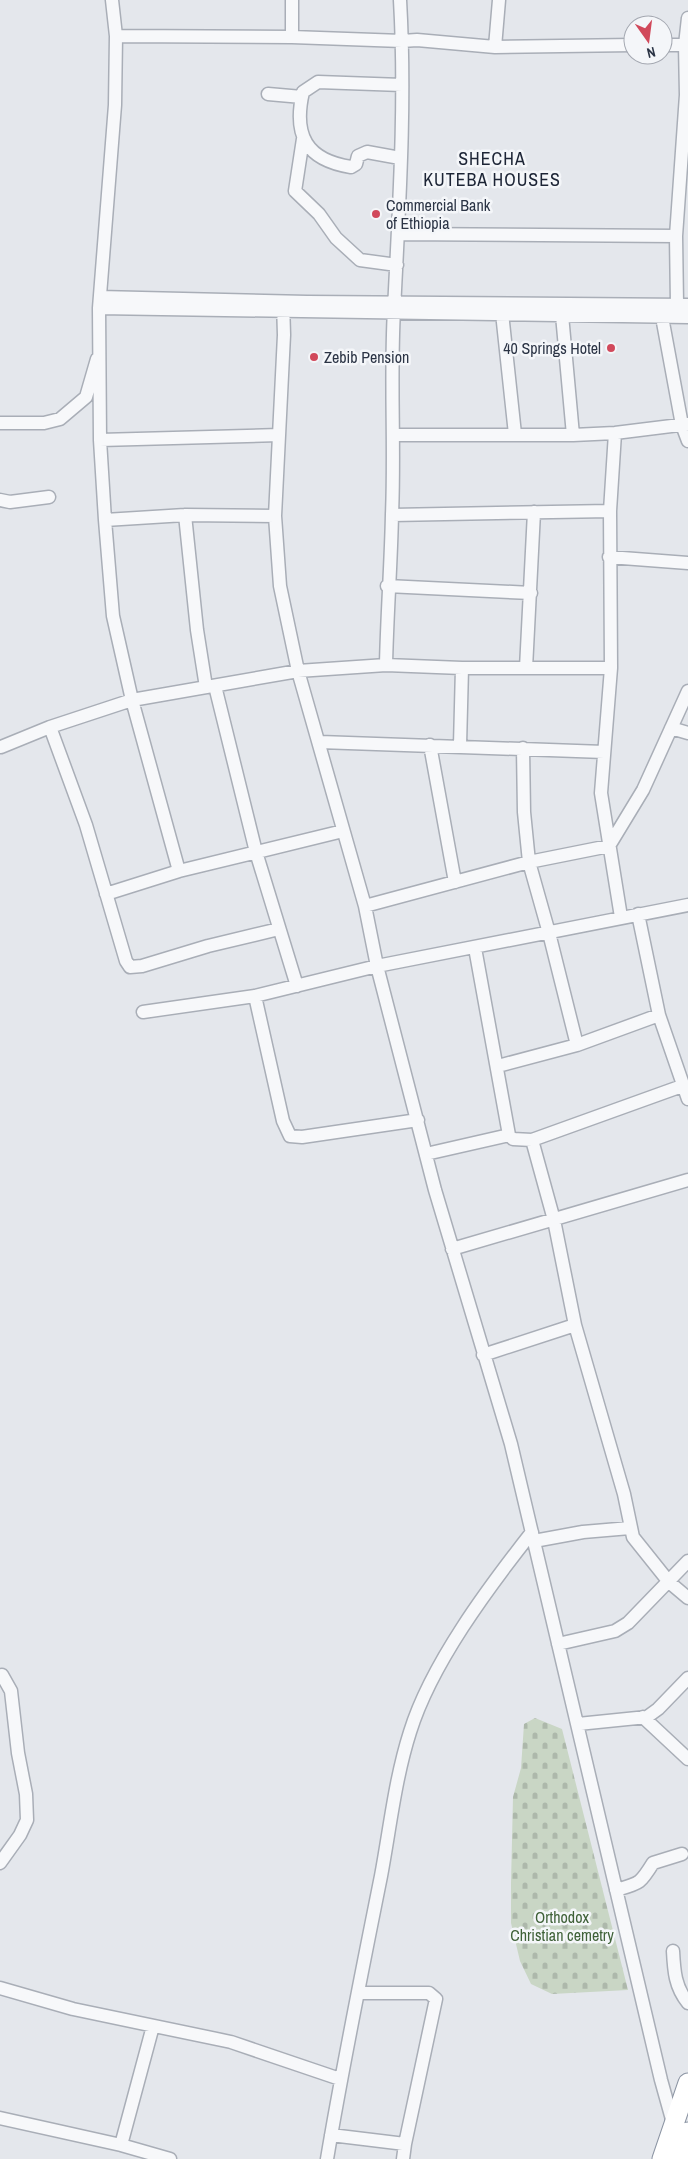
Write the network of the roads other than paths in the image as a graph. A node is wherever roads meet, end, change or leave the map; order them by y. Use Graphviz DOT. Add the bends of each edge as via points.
graph roads {
  1 [pos="112,0"];
  2 [pos="292,0"];
  3 [pos="400,0"];
  4 [pos="499,0"];
  5 [pos="688,18"];
  6 [pos="116,36"];
  7 [pos="292,37"];
  8 [pos="402,41"];
  9 [pos="623,45"];
  10 [pos="673,45"];
  11 [pos="685,45"];
  12 [pos="495,48"];
  13 [pos="402,85"];
  14 [pos="268,94"];
  15 [pos="302,97"];
  16 [pos="303,139"];
  17 [pos="400,158"];
  18 [pos="399,234"];
  19 [pos="676,236"];
  20 [pos="397,265"];
  21 [pos="100,303"];
  22 [pos="683,304"];
  23 [pos="283,307"];
  24 [pos="394,307"];
  25 [pos="502,313"];
  26 [pos="562,315"];
  27 [pos="662,316"];
  28 [pos="688,317"];
  29 [pos="101,342"];
  30 [pos="0,423"];
  31 [pos="685,424"];
  32 [pos="614,433"];
  33 [pos="515,434"];
  34 [pos="279,435"];
  35 [pos="393,435"];
  36 [pos="573,435"];
  37 [pos="100,440"];
  38 [pos="688,441"];
  39 [pos="49,497"];
  40 [pos="0,500"];
  41 [pos="610,511"];
  42 [pos="534,512"];
  43 [pos="392,514"];
  44 [pos="185,515"];
  45 [pos="275,516"];
  46 [pos="105,520"];
  47 [pos="609,557"];
  48 [pos="688,563"];
  49 [pos="387,586"];
  50 [pos="531,593"];
  51 [pos="386,665"];
  52 [pos="462,668"];
  53 [pos="526,668"];
  54 [pos="611,668"];
  55 [pos="298,670"];
  56 [pos="211,687"];
  57 [pos="688,690"];
  58 [pos="132,700"];
  59 [pos="50,727"];
  60 [pos="670,728"];
  61 [pos="688,733"];
  62 [pos="320,742"];
  63 [pos="430,745"];
  64 [pos="460,745"];
  65 [pos="1,747"];
  66 [pos="523,748"];
  67 [pos="604,752"];
  68 [pos="343,831"];
  69 [pos="609,846"];
  70 [pos="256,852"];
  71 [pos="529,862"];
  72 [pos="179,871"];
  73 [pos="455,882"];
  74 [pos="106,894"];
  75 [pos="688,905"];
  76 [pos="365,906"];
  77 [pos="638,914"];
  78 [pos="621,918"];
  79 [pos="279,929"];
  80 [pos="549,933"];
  81 [pos="475,948"];
  82 [pos="377,966"];
  83 [pos="297,986"];
  84 [pos="255,996"];
  85 [pos="143,1012"];
  86 [pos="659,1015"];
  87 [pos="577,1045"];
  88 [pos="498,1066"];
  89 [pos="683,1082"];
  90 [pos="688,1099"];
  91 [pos="418,1120"];
  92 [pos="509,1134"];
  93 [pos="532,1140"];
  94 [pos="426,1154"];
  95 [pos="688,1180"];
  96 [pos="554,1220"];
  97 [pos="452,1249"];
  98 [pos="575,1325"];
  99 [pos="483,1355"];
  100 [pos="630,1528"];
  101 [pos="533,1537"];
  102 [pos="688,1561"];
  103 [pos="669,1582"];
  104 [pos="688,1598"];
  105 [pos="558,1644"];
  106 [pos="2,1675"];
  107 [pos="688,1678"];
  108 [pos="643,1717"];
  109 [pos="578,1724"];
  110 [pos="688,1760"];
  111 [pos="682,1854"];
  112 [pos="0,1863"];
  113 [pos="616,1890"];
  114 [pos="673,1951"];
  115 [pos="0,1991"];
  116 [pos="358,1993"];
  117 [pos="688,2003"];
  118 [pos="153,2026"];
  119 [pos="340,2079"];
  120 [pos="688,2083"];
  121 [pos="0,2118"];
  122 [pos="681,2128"];
  123 [pos="331,2135"];
  124 [pos="404,2144"];
  125 [pos="121,2145"];
  126 [pos="679,2154"];
  127 [pos="170,2159"];
  128 [pos="327,2159"];
  129 [pos="403,2159"];
  130 [pos="662,2159"];
  1 -- 6 [label="street"];
  2 -- 7 [label="street"];
  3 -- 8 [label="street"];
  4 -- 12 [label="street"];
  5 -- 11 [label="street"];
  6 -- 7 [label="street"];
  6 -- 21 [label="street" via="115,105"];
  7 -- 8 [label="street"];
  8 -- 12 [label="street"];
  8 -- 13 [label="street"];
  9 -- 12 [label="street"];
  10 -- 11 [label="street"];
  11 -- 19 [label="street" via="686,95"];
  13 -- 15 [label="street" via="318,82 306,88"];
  13 -- 17 [label="street"];
  14 -- 15 [label="street"];
  15 -- 16 [label="street" via="299,124"];
  16 -- 17 [label="street" via="331,164 351,167 356,164 358,156 367,152"];
  16 -- 20 [label="street" via="297,167 297,195 304,198 329,231 360,260"];
  17 -- 18 [label="street"];
  18 -- 19 [label="street"];
  18 -- 20 [label="street"];
  19 -- 22 [label="street"];
  20 -- 24 [label="street"];
  21 -- 23 [label="street"];
  21 -- 29 [label="street"];
  22 -- 24 [label="street"];
  23 -- 24 [label="street"];
  23 -- 34 [label="street"];
  24 -- 25 [label="street"];
  24 -- 35 [label="street"];
  25 -- 26 [label="street"];
  25 -- 33 [label="street"];
  26 -- 27 [label="street"];
  26 -- 36 [label="street"];
  27 -- 28 [label="street"];
  27 -- 31 [label="street"];
  29 -- 30 [label="street" via="86,397 74,409 44,423"];
  29 -- 37 [label="street"];
  31 -- 32 [label="street"];
  31 -- 38 [label="street"];
  32 -- 36 [label="street"];
  32 -- 41 [label="street"];
  33 -- 35 [label="street"];
  33 -- 36 [label="street"];
  34 -- 37 [label="street"];
  34 -- 45 [label="street"];
  35 -- 43 [label="street"];
  37 -- 46 [label="street"];
  39 -- 40 [label="street" via="10,502"];
  41 -- 42 [label="street"];
  41 -- 47 [label="street"];
  42 -- 43 [label="street"];
  42 -- 50 [label="street"];
  43 -- 49 [label="street"];
  44 -- 45 [label="street"];
  44 -- 46 [label="street"];
  44 -- 56 [label="street" via="196,630"];
  45 -- 55 [label="street" via="280,586"];
  46 -- 58 [label="street" via="113,616"];
  47 -- 48 [label="street"];
  47 -- 54 [label="street"];
  49 -- 50 [label="street"];
  49 -- 51 [label="street"];
  50 -- 53 [label="street"];
  51 -- 52 [label="street"];
  51 -- 55 [label="street"];
  52 -- 53 [label="street"];
  52 -- 64 [label="street"];
  53 -- 54 [label="street"];
  54 -- 67 [label="street"];
  55 -- 56 [label="street"];
  55 -- 62 [label="street"];
  56 -- 58 [label="street"];
  56 -- 70 [label="street"];
  57 -- 60 [label="street"];
  58 -- 59 [label="street"];
  58 -- 72 [label="street"];
  59 -- 65 [label="street"];
  59 -- 74 [label="street" via="86,824"];
  60 -- 61 [label="street"];
  60 -- 69 [label="street" via="643,790"];
  62 -- 63 [label="street"];
  62 -- 68 [label="street"];
  63 -- 64 [label="street"];
  63 -- 73 [label="street"];
  64 -- 66 [label="street"];
  66 -- 67 [label="street"];
  66 -- 71 [label="street"];
  67 -- 69 [label="street" via="601,793"];
  68 -- 70 [label="street"];
  68 -- 76 [label="street"];
  69 -- 71 [label="street"];
  69 -- 78 [label="street"];
  70 -- 72 [label="street"];
  70 -- 79 [label="street"];
  71 -- 73 [label="street"];
  71 -- 80 [label="street"];
  72 -- 74 [label="street"];
  73 -- 76 [label="street"];
  74 -- 79 [label="street" via="130,967"];
  75 -- 77 [label="street"];
  76 -- 82 [label="street"];
  77 -- 78 [label="street"];
  77 -- 86 [label="street"];
  78 -- 80 [label="street"];
  79 -- 83 [label="street"];
  80 -- 81 [label="street"];
  80 -- 87 [label="street"];
  81 -- 82 [label="street"];
  81 -- 88 [label="street"];
  82 -- 83 [label="street"];
  82 -- 91 [label="street"];
  83 -- 84 [label="street"];
  84 -- 85 [label="street"];
  84 -- 91 [label="street" via="283,1121 290,1136"];
  86 -- 87 [label="street"];
  86 -- 89 [label="street"];
  87 -- 88 [label="street"];
  88 -- 92 [label="street"];
  89 -- 90 [label="street"];
  89 -- 93 [label="street"];
  91 -- 94 [label="street"];
  92 -- 93 [label="street" via="512,1139"];
  92 -- 94 [label="street"];
  93 -- 96 [label="street"];
  94 -- 97 [label="street"];
  95 -- 96 [label="street"];
  96 -- 97 [label="street"];
  96 -- 98 [label="street"];
  97 -- 99 [label="street"];
  98 -- 99 [label="street"];
  98 -- 100 [label="street" via="624,1494"];
  99 -- 101 [label="street" via="511,1444"];
  100 -- 101 [label="street"];
  100 -- 103 [label="street" via="633,1537"];
  101 -- 105 [label="street"];
  101 -- 116 [label="street" via="502,1570 457,1640 432,1681 410,1731"];
  102 -- 103 [label="street"];
  103 -- 104 [label="street"];
  103 -- 105 [label="street" via="628,1623 615,1631"];
  105 -- 109 [label="street"];
  106 -- 112 [label="street" via="11,1691 26,1794 26,1820 20,1835"];
  107 -- 108 [label="street" via="658,1709"];
  108 -- 109 [label="street"];
  108 -- 110 [label="street"];
  109 -- 113 [label="street"];
  111 -- 113 [label="street" via="653,1863 645,1878"];
  113 -- 122 [label="street"];
  114 -- 117 [label="street" via="675,1978"];
  115 -- 118 [label="street"];
  116 -- 119 [label="street"];
  116 -- 124 [label="street" via="429,1993 436,1999"];
  118 -- 119 [label="street" via="231,2042"];
  118 -- 125 [label="street"];
  119 -- 123 [label="street"];
  120 -- 122 [label="highway"];
  121 -- 125 [label="street"];
  122 -- 126 [label="highway"];
  122 -- 130 [label="highway"];
  123 -- 124 [label="street"];
  123 -- 128 [label="street"];
  124 -- 129 [label="street"];
  125 -- 127 [label="street"];
}
